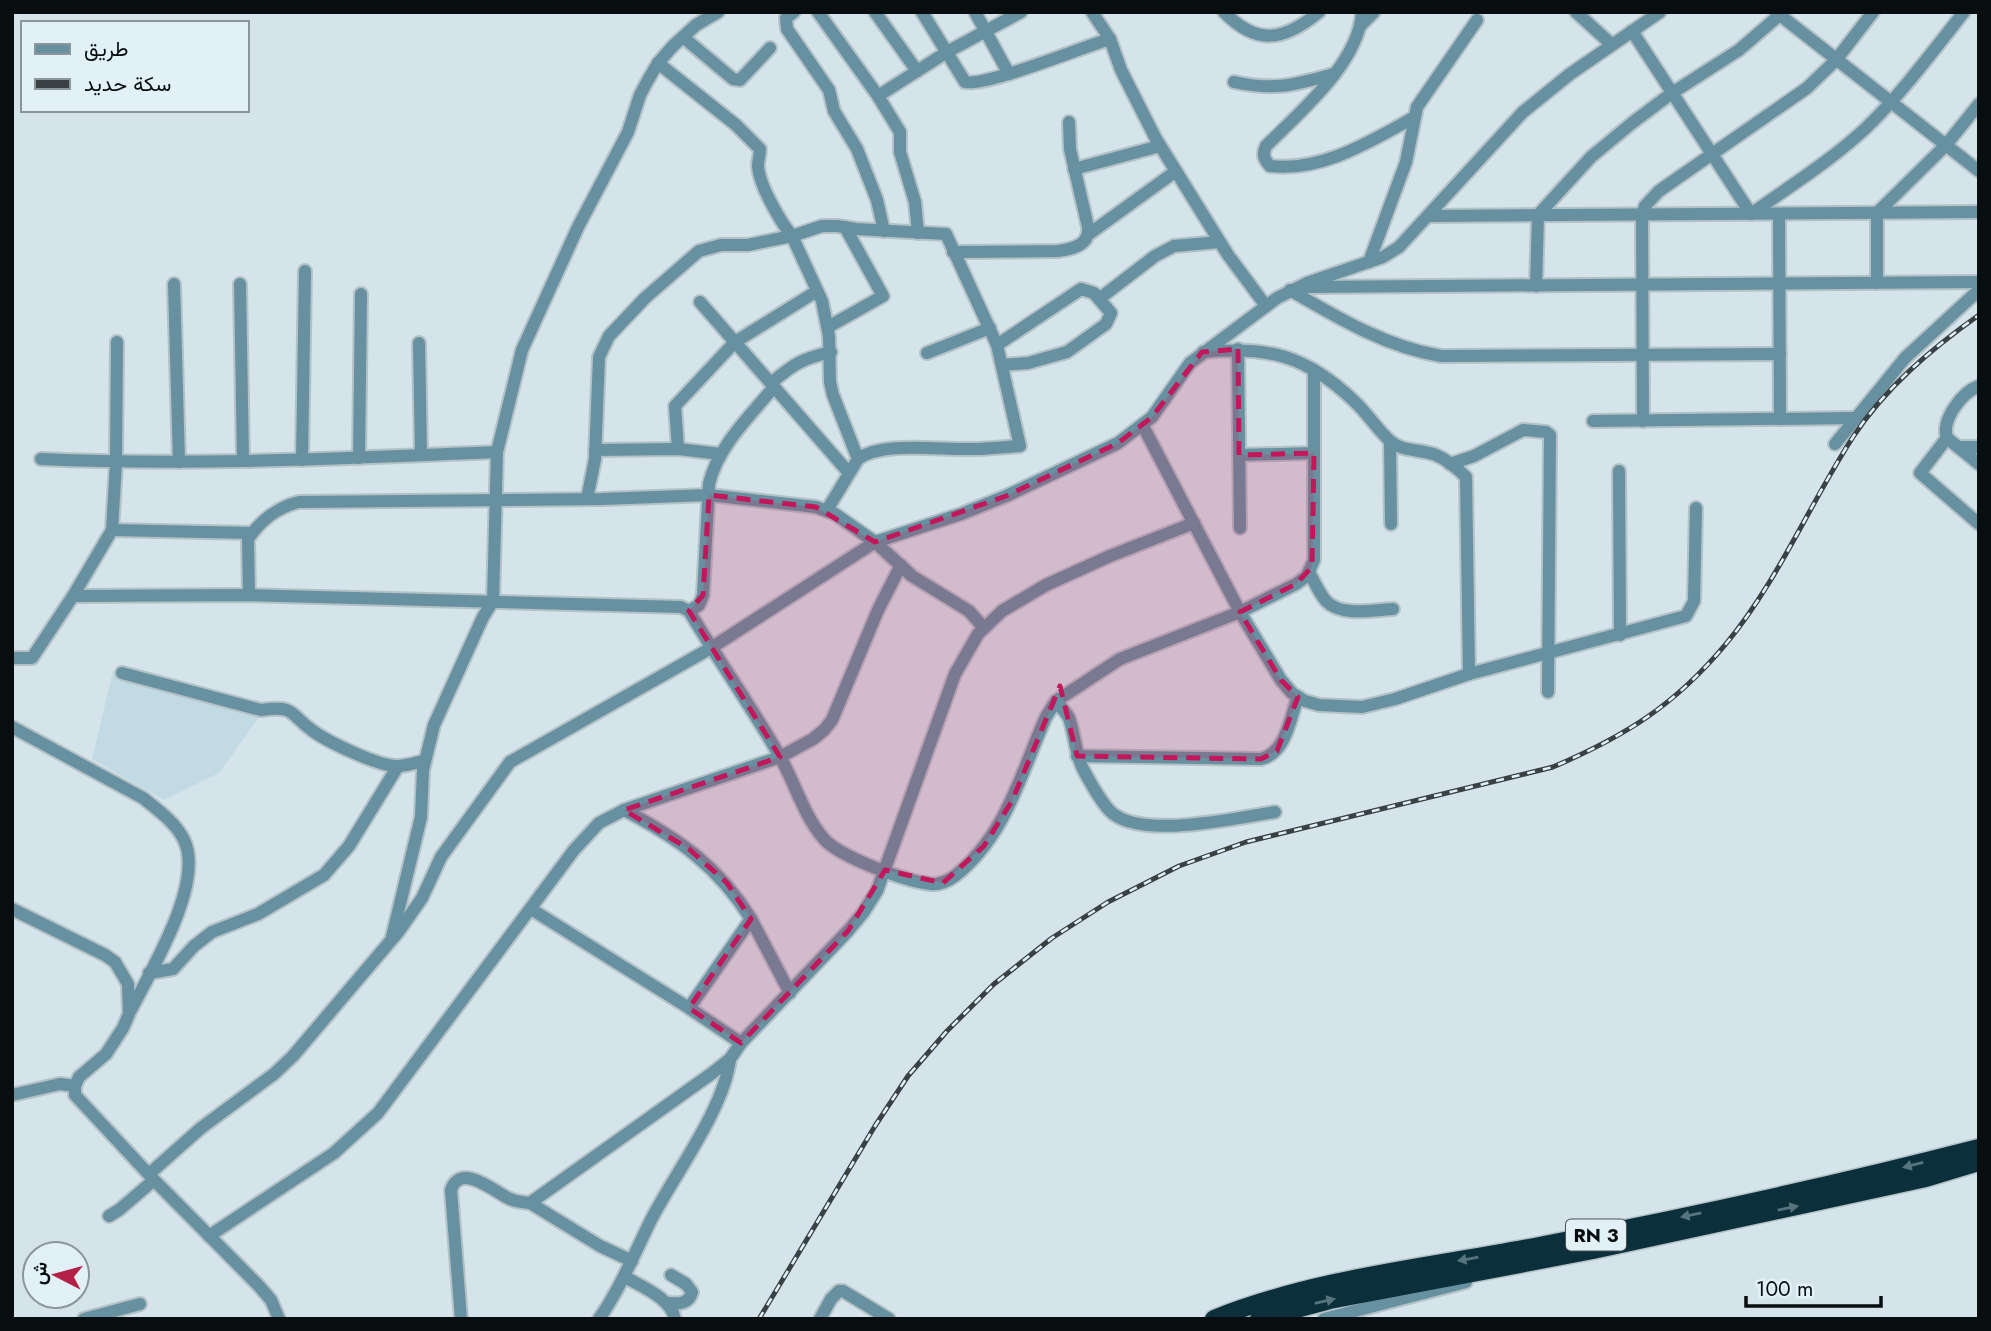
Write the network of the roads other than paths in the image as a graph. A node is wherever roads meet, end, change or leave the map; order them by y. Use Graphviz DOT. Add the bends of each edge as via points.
graph roads {
  1 [pos="718,12"];
  2 [pos="794,12"];
  3 [pos="876,12"];
  4 [pos="922,12"];
  5 [pos="975,12"];
  6 [pos="1021,12"];
  7 [pos="1092,12"];
  8 [pos="1224,12"];
  9 [pos="1319,12"];
  10 [pos="1374,12"];
  11 [pos="1576,12"];
  12 [pos="1660,12"];
  13 [pos="1873,12"];
  14 [pos="1964,12"];
  15 [pos="1780,13"];
  16 [pos="825,15"];
  17 [pos="1362,19"];
  18 [pos="1477,20"];
  19 [pos="986,31"];
  20 [pos="1632,31"];
  21 [pos="683,37"];
  22 [pos="1110,39"];
  23 [pos="1611,44"];
  24 [pos="770,48"];
  25 [pos="947,52"];
  26 [pos="1836,60"];
  27 [pos="658,62"];
  28 [pos="916,71"];
  29 [pos="1009,74"];
  30 [pos="1334,74"];
  31 [pos="1234,82"];
  32 [pos="1672,93"];
  33 [pos="878,96"];
  34 [pos="1891,102"];
  35 [pos="1979,104"];
  36 [pos="1413,118"];
  37 [pos="1069,122"];
  38 [pos="1946,145"];
  39 [pos="1160,146"];
  40 [pos="1712,154"];
  41 [pos="1074,169"];
  42 [pos="1979,171"];
  43 [pos="1175,172"];
  44 [pos="1979,212"];
  45 [pos="1877,213"];
  46 [pos="1751,214"];
  47 [pos="1779,214"];
  48 [pos="1538,215"];
  49 [pos="1642,215"];
  50 [pos="1430,216"];
  51 [pos="845,228"];
  52 [pos="884,231"];
  53 [pos="918,233"];
  54 [pos="1089,234"];
  55 [pos="792,236"];
  56 [pos="1219,242"];
  57 [pos="953,252"];
  58 [pos="1369,262"];
  59 [pos="306,271"];
  60 [pos="1979,282"];
  61 [pos="1877,283"];
  62 [pos="174,284"];
  63 [pos="240,284"];
  64 [pos="1779,285"];
  65 [pos="1536,286"];
  66 [pos="1643,286"];
  67 [pos="1294,289"];
  68 [pos="1979,290"];
  69 [pos="817,291"];
  70 [pos="361,294"];
  71 [pos="1099,299"];
  72 [pos="700,302"];
  73 [pos="1266,306"];
  74 [pos="828,327"];
  75 [pos="990,328"];
  76 [pos="117,342"];
  77 [pos="735,342"];
  78 [pos="419,343"];
  79 [pos="997,345"];
  80 [pos="1238,349"];
  81 [pos="831,352"];
  82 [pos="1202,352"];
  83 [pos="928,353"];
  84 [pos="1780,354"];
  85 [pos="1643,356"];
  86 [pos="1002,365"];
  87 [pos="1314,370"];
  88 [pos="772,385"];
  89 [pos="1979,386"];
  90 [pos="1855,418"];
  91 [pos="1780,419"];
  92 [pos="1593,421"];
  93 [pos="1643,421"];
  94 [pos="1143,426"];
  95 [pos="1947,438"];
  96 [pos="1390,442"];
  97 [pos="1835,444"];
  98 [pos="1958,447"];
  99 [pos="1979,447"];
  100 [pos="678,449"];
  101 [pos="595,450"];
  102 [pos="497,452"];
  103 [pos="1314,453"];
  104 [pos="721,454"];
  105 [pos="421,455"];
  106 [pos="1239,455"];
  107 [pos="359,458"];
  108 [pos="41,459"];
  109 [pos="858,459"];
  110 [pos="302,460"];
  111 [pos="243,461"];
  112 [pos="179,462"];
  113 [pos="116,463"];
  114 [pos="1450,464"];
  115 [pos="1979,464"];
  116 [pos="1619,471"];
  117 [pos="849,474"];
  118 [pos="709,495"];
  119 [pos="587,499"];
  120 [pos="496,500"];
  121 [pos="1696,508"];
  122 [pos="827,510"];
  123 [pos="1194,523"];
  124 [pos="1391,524"];
  125 [pos="1979,524"];
  126 [pos="1240,528"];
  127 [pos="112,530"];
  128 [pos="252,533"];
  129 [pos="876,542"];
  130 [pos="901,565"];
  131 [pos="1310,572"];
  132 [pos="249,595"];
  133 [pos="73,596"];
  134 [pos="493,601"];
  135 [pos="1392,610"];
  136 [pos="690,611"];
  137 [pos="1240,612"];
  138 [pos="984,628"];
  139 [pos="1620,635"];
  140 [pos="711,648"];
  141 [pos="1548,653"];
  142 [pos="12,658"];
  143 [pos="122,673"];
  144 [pos="1469,674"];
  145 [pos="1548,692"];
  146 [pos="1298,697"];
  147 [pos="1056,701"];
  148 [pos="12,727"];
  149 [pos="1077,756"];
  150 [pos="780,757"];
  151 [pos="425,761"];
  152 [pos="398,766"];
  153 [pos="624,810"];
  154 [pos="1275,812"];
  155 [pos="885,870"];
  156 [pos="12,909"];
  157 [pos="531,909"];
  158 [pos="751,919"];
  159 [pos="392,941"];
  160 [pos="149,973"];
  161 [pos="790,993"];
  162 [pos="690,1008"];
  163 [pos="129,1014"];
  164 [pos="741,1044"];
  165 [pos="730,1059"];
  166 [pos="75,1086"];
  167 [pos="12,1095"];
  168 [pos="1979,1148"];
  169 [pos="1979,1162"];
  170 [pos="152,1177"];
  171 [pos="530,1203"];
  172 [pos="109,1216"];
  173 [pos="209,1236"];
  174 [pos="1562,1256"];
  175 [pos="632,1261"];
  176 [pos="671,1275"];
  177 [pos="625,1277"];
  178 [pos="140,1304"];
  179 [pos="668,1304"];
  180 [pos="84,1319"];
  181 [pos="279,1319"];
  182 [pos="461,1319"];
  183 [pos="599,1319"];
  184 [pos="676,1319"];
  185 [pos="820,1319"];
  186 [pos="889,1319"];
  187 [pos="1214,1319"];
  188 [pos="1259,1319"];
  189 [pos="1324,1319"];
  1 -- 21 [label="street"];
  2 -- 52 [label="street" via="786,18 787,29 829,90 877,200"];
  3 -- 28 [label="street"];
  4 -- 25 [label="street"];
  5 -- 19 [label="street"];
  6 -- 19 [label="street"];
  7 -- 22 [label="street"];
  8 -- 9 [label="street" via="1237,26 1260,37 1293,30"];
  10 -- 17 [label="street"];
  11 -- 23 [label="street"];
  12 -- 20 [label="street"];
  13 -- 26 [label="street"];
  14 -- 34 [label="street"];
  15 -- 26 [label="street"];
  15 -- 32 [label="street" via="1739,50"];
  16 -- 33 [label="street"];
  17 -- 30 [label="street"];
  18 -- 36 [label="street"];
  19 -- 25 [label="street"];
  19 -- 29 [label="street"];
  20 -- 23 [label="street"];
  20 -- 32 [label="street"];
  21 -- 24 [label="street" via="740,80"];
  21 -- 27 [label="street"];
  22 -- 29 [label="street"];
  22 -- 39 [label="street"];
  23 -- 50 [label="street" via="1523,112"];
  25 -- 28 [label="street"];
  25 -- 29 [label="street" via="965,82"];
  26 -- 34 [label="street"];
  26 -- 40 [label="street" via="1807,88"];
  27 -- 55 [label="street" via="760,149 758,167 766,193"];
  27 -- 102 [label="street" via="530,329"];
  28 -- 33 [label="street"];
  30 -- 31 [label="street" via="1272,88"];
  30 -- 36 [label="street" via="1266,146 1264,159 1270,166 1323,162"];
  32 -- 40 [label="street"];
  32 -- 48 [label="street" via="1591,157"];
  33 -- 53 [label="street" via="901,136 900,152 915,202"];
  34 -- 38 [label="street"];
  34 -- 46 [label="street" via="1840,150"];
  35 -- 38 [label="street"];
  36 -- 58 [label="street" via="1406,162"];
  37 -- 41 [label="street"];
  38 -- 42 [label="street"];
  38 -- 45 [label="street"];
  39 -- 41 [label="street"];
  39 -- 43 [label="street"];
  40 -- 46 [label="street"];
  40 -- 49 [label="street" via="1658,191"];
  41 -- 54 [label="street"];
  43 -- 54 [label="street"];
  43 -- 56 [label="street"];
  44 -- 45 [label="street"];
  45 -- 47 [label="street"];
  45 -- 61 [label="street"];
  46 -- 47 [label="street"];
  46 -- 49 [label="street"];
  47 -- 64 [label="street"];
  48 -- 49 [label="street"];
  48 -- 50 [label="street"];
  48 -- 65 [label="street"];
  49 -- 66 [label="street"];
  50 -- 58 [label="street" via="1399,247"];
  51 -- 52 [label="street"];
  51 -- 55 [label="street" via="822,226"];
  51 -- 74 [label="street" via="883,296"];
  52 -- 53 [label="street"];
  53 -- 57 [label="street" via="946,234"];
  54 -- 57 [label="street" via="1071,249"];
  55 -- 69 [label="street"];
  55 -- 101 [label="street" via="699,251 609,336 599,357"];
  56 -- 71 [label="street" via="1174,246"];
  56 -- 73 [label="street"];
  57 -- 75 [label="street"];
  58 -- 67 [label="street"];
  59 -- 110 [label="street"];
  60 -- 61 [label="street"];
  61 -- 64 [label="street"];
  62 -- 112 [label="street"];
  63 -- 111 [label="street"];
  64 -- 66 [label="street"];
  64 -- 84 [label="street"];
  65 -- 66 [label="street"];
  65 -- 67 [label="street"];
  66 -- 85 [label="street"];
  67 -- 73 [label="street"];
  67 -- 85 [label="street" via="1379,338 1424,353"];
  68 -- 90 [label="street" via="1905,358"];
  69 -- 74 [label="street"];
  69 -- 77 [label="street"];
  70 -- 107 [label="street"];
  71 -- 79 [label="street" via="1081,289"];
  71 -- 86 [label="street" via="1110,309 1111,318 1067,352"];
  72 -- 77 [label="street"];
  73 -- 82 [label="street"];
  74 -- 81 [label="street"];
  75 -- 79 [label="street"];
  75 -- 83 [label="street"];
  76 -- 113 [label="street"];
  77 -- 88 [label="street"];
  77 -- 100 [label="street" via="675,406"];
  78 -- 105 [label="street"];
  79 -- 86 [label="street"];
  80 -- 82 [label="street"];
  80 -- 87 [label="street" via="1273,353"];
  80 -- 106 [label="street"];
  81 -- 88 [label="street" via="793,365"];
  81 -- 109 [label="street" via="832,395"];
  82 -- 94 [label="street"];
  84 -- 85 [label="street"];
  84 -- 91 [label="street"];
  85 -- 93 [label="street"];
  86 -- 109 [label="street" via="1020,446 890,450"];
  87 -- 96 [label="street" via="1353,400"];
  87 -- 103 [label="street"];
  88 -- 104 [label="street"];
  88 -- 117 [label="street"];
  89 -- 95 [label="street" via="1960,401 1946,424"];
  90 -- 91 [label="street"];
  90 -- 97 [label="street"];
  91 -- 93 [label="street"];
  92 -- 93 [label="street"];
  94 -- 123 [label="street"];
  94 -- 129 [label="street" via="1118,443 1006,496"];
  95 -- 98 [label="street"];
  95 -- 125 [label="street" via="1920,473"];
  96 -- 114 [label="street"];
  96 -- 124 [label="street"];
  98 -- 99 [label="street"];
  98 -- 115 [label="street"];
  100 -- 101 [label="street"];
  100 -- 104 [label="street"];
  101 -- 119 [label="street"];
  102 -- 105 [label="street"];
  102 -- 120 [label="street"];
  103 -- 106 [label="street"];
  103 -- 131 [label="street" via="1314,560"];
  104 -- 118 [label="street" via="713,468"];
  105 -- 107 [label="street"];
  106 -- 126 [label="street"];
  107 -- 110 [label="street"];
  108 -- 113 [label="street"];
  109 -- 117 [label="street"];
  110 -- 111 [label="street"];
  111 -- 112 [label="street"];
  112 -- 113 [label="street"];
  113 -- 127 [label="street"];
  114 -- 141 [label="street" via="1522,430 1550,435"];
  114 -- 144 [label="street" via="1466,477"];
  116 -- 139 [label="street"];
  117 -- 122 [label="street"];
  118 -- 119 [label="street"];
  118 -- 122 [label="street"];
  118 -- 136 [label="street" via="703,595"];
  119 -- 120 [label="street"];
  120 -- 128 [label="street" via="299,502 284,506"];
  120 -- 134 [label="street"];
  121 -- 139 [label="street" via="1692,609 1675,620"];
  122 -- 129 [label="street"];
  123 -- 137 [label="street"];
  123 -- 138 [label="street" via="1046,585 1002,611"];
  127 -- 128 [label="street"];
  127 -- 133 [label="street"];
  128 -- 132 [label="street" via="248,539"];
  129 -- 130 [label="street"];
  129 -- 140 [label="street"];
  130 -- 138 [label="street" via="969,611"];
  130 -- 150 [label="street" via="832,720 813,739"];
  131 -- 135 [label="street" via="1328,604 1358,611"];
  131 -- 137 [label="street"];
  132 -- 133 [label="street"];
  132 -- 134 [label="street"];
  133 -- 142 [label="street" via="32,658"];
  134 -- 136 [label="street" via="657,605"];
  134 -- 151 [label="street" via="433,725"];
  136 -- 140 [label="street"];
  137 -- 146 [label="street" via="1280,680"];
  137 -- 147 [label="street" via="1120,659"];
  138 -- 155 [label="street" via="955,674"];
  139 -- 141 [label="street"];
  140 -- 150 [label="street"];
  140 -- 159 [label="street" via="510,762 447,848 422,898"];
  141 -- 144 [label="street"];
  141 -- 145 [label="street"];
  143 -- 152 [label="street" via="261,710 294,712 324,738 374,761"];
  144 -- 146 [label="street" via="1362,706 1319,705"];
  146 -- 149 [label="street" via="1282,743 1270,757"];
  147 -- 149 [label="street" via="1068,715"];
  147 -- 155 [label="street" via="1001,823 955,876 932,884"];
  148 -- 160 [label="street" via="143,798 185,841 189,865 185,896"];
  149 -- 154 [label="street" via="1109,810 1121,819 1180,827"];
  150 -- 153 [label="street"];
  150 -- 155 [label="street" via="826,841 840,852"];
  151 -- 152 [label="street"];
  151 -- 159 [label="street" via="421,817"];
  152 -- 160 [label="street" via="349,846 324,875 258,914 212,932 173,969"];
  153 -- 157 [label="street" via="586,836"];
  153 -- 158 [label="street" via="689,849 727,883"];
  155 -- 161 [label="street" via="863,913"];
  156 -- 163 [label="street" via="115,962 128,984"];
  157 -- 162 [label="street"];
  157 -- 173 [label="street" via="378,1113 334,1153"];
  158 -- 161 [label="street"];
  158 -- 162 [label="street"];
  159 -- 170 [label="street" via="293,1056 201,1128"];
  160 -- 163 [label="street"];
  161 -- 164 [label="street"];
  162 -- 164 [label="street"];
  163 -- 166 [label="street" via="112,1047"];
  164 -- 165 [label="street"];
  165 -- 171 [label="street"];
  165 -- 175 [label="street" via="715,1107"];
  166 -- 167 [label="street" via="60,1084"];
  166 -- 170 [label="street" via="78,1100"];
  168 -- 187 [label="highway, RN 3, one-way" via="1544,1246 1282,1295"];
  174 -- 169 [label="highway, RN 3, one-way" via="1926,1178"];
  170 -- 172 [label="street"];
  170 -- 173 [label="street"];
  171 -- 175 [label="street"];
  171 -- 182 [label="street" via="516,1201 481,1181 466,1178 453,1184"];
  173 -- 181 [label="street" via="260,1286"];
  188 -- 174 [label="highway, RN 3, one-way" via="1330,1300"];
  174 -- 189 [label="street"];
  175 -- 177 [label="street"];
  176 -- 179 [label="street" via="692,1292 686,1301"];
  177 -- 179 [label="street"];
  177 -- 183 [label="street"];
  178 -- 180 [label="street"];
  179 -- 184 [label="street"];
  185 -- 186 [label="street" via="836,1293 843,1291"];
}
